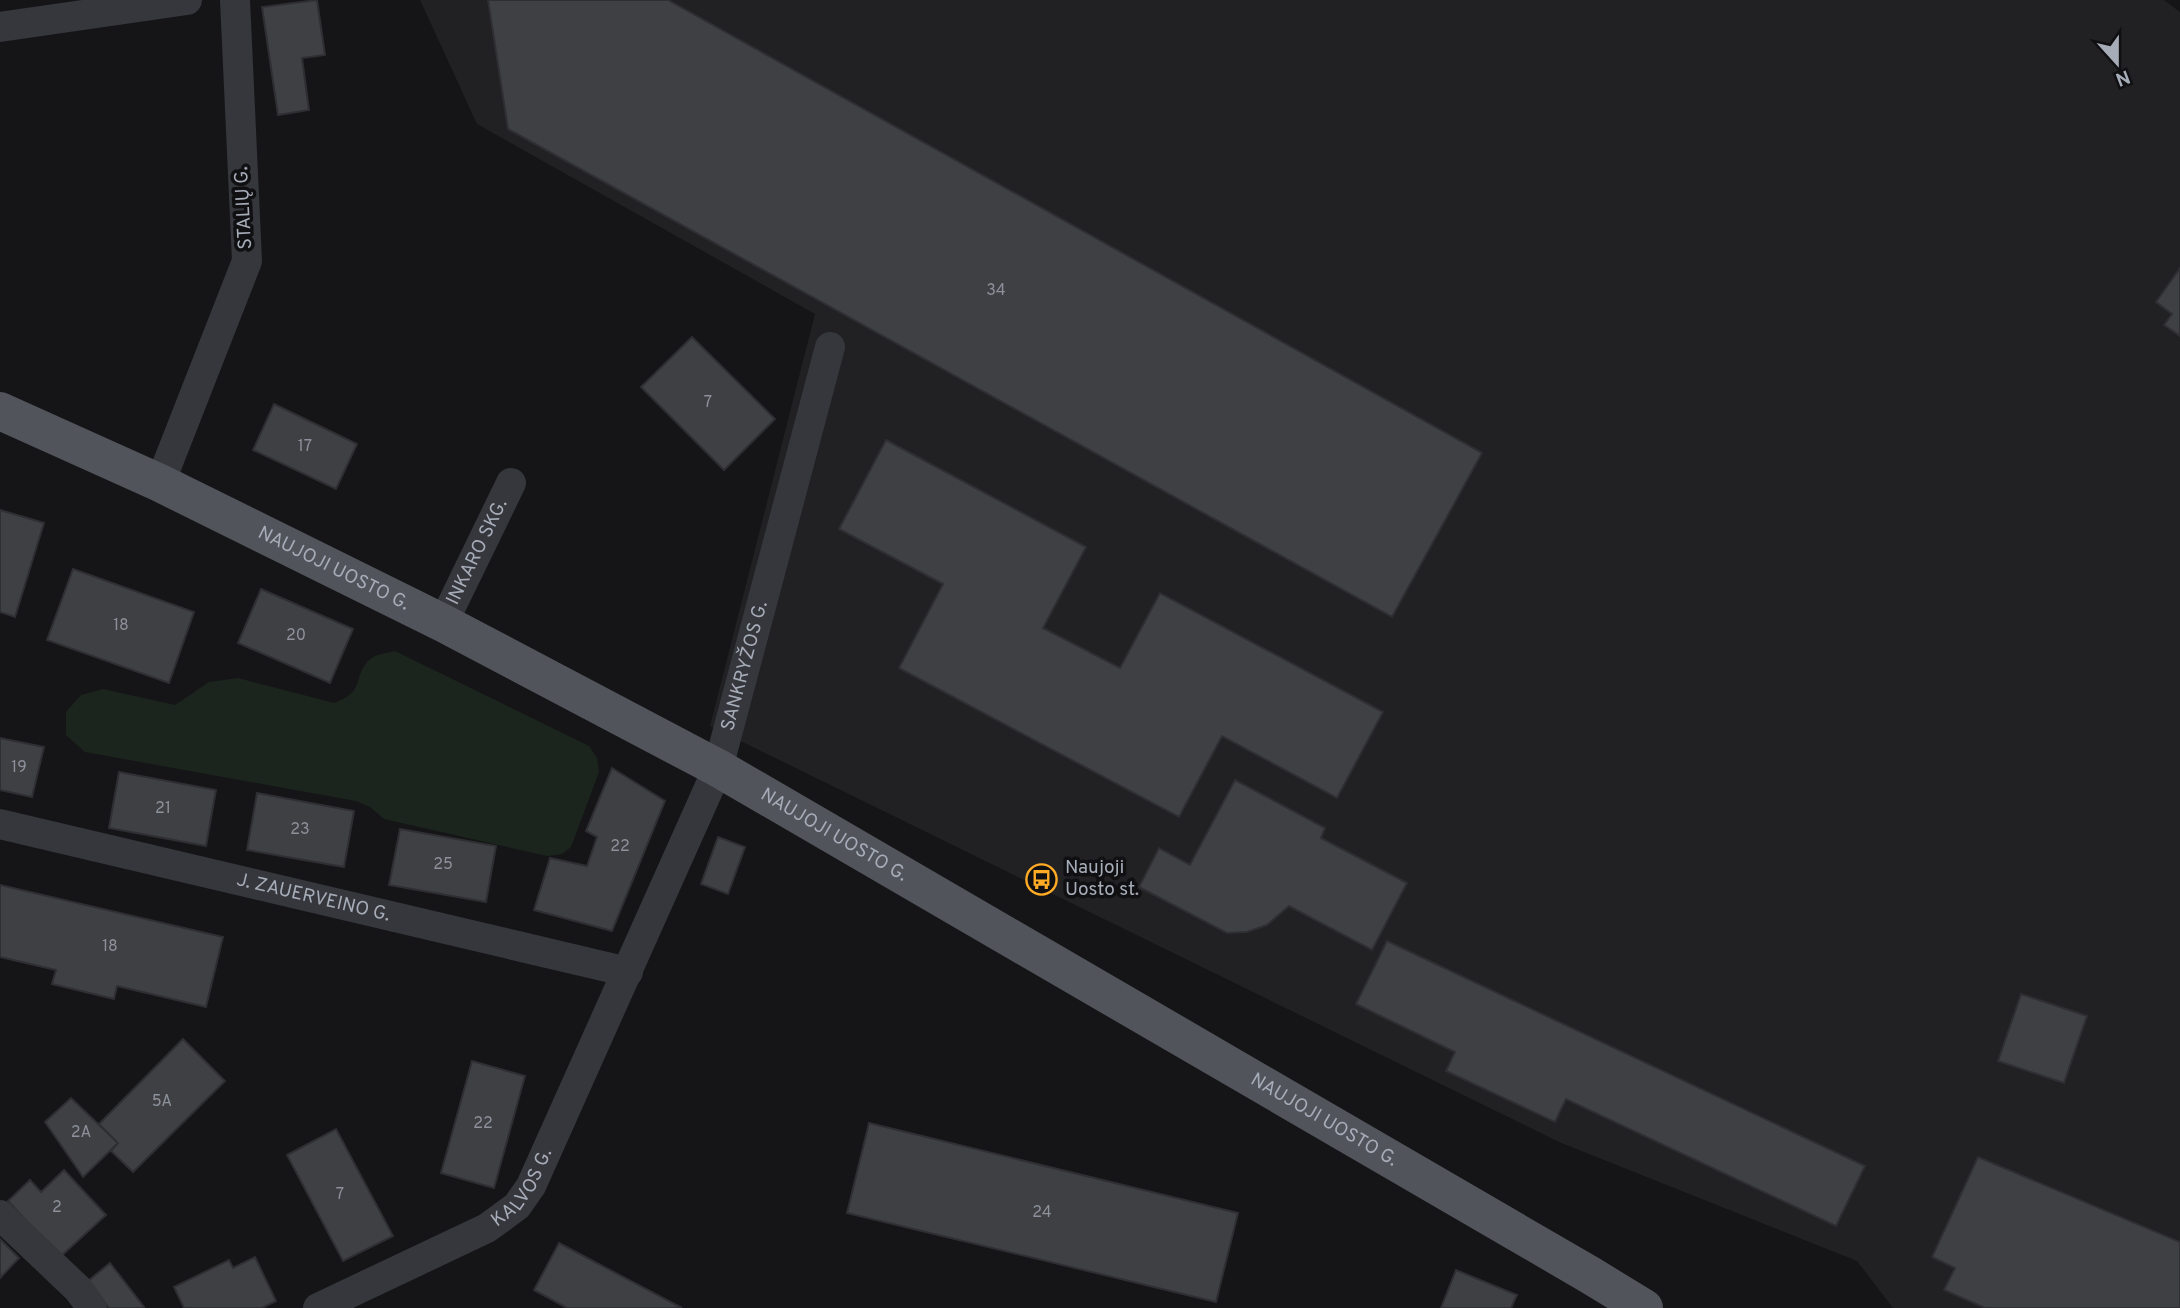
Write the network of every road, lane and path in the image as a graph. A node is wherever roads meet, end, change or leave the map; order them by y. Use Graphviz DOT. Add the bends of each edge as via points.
graph roads {
  1 [pos="187,0"];
  2 [pos="235,0"];
  3 [pos="0,27"];
  4 [pos="830,347"];
  5 [pos="0,411"];
  6 [pos="160,483"];
  7 [pos="511,483"];
  8 [pos="443,623"];
  9 [pos="718,768"];
  10 [pos="0,824"];
  11 [pos="628,972"];
  12 [pos="0,1215"];
  13 [pos="92,1308"];
  14 [pos="318,1308"];
  15 [pos="1644,1308"];
  1 -- 3 [label="street"];
  2 -- 6 [label="street, STALIŲ G." via="247,261"];
  4 -- 9 [label="street, SANKRYŽOS G."];
  5 -- 6 [label="main road, NAUJOJI UOSTO G."];
  6 -- 8 [label="main road, NAUJOJI UOSTO G."];
  7 -- 8 [label="street, INKARO SKG."];
  8 -- 9 [label="main road, NAUJOJI UOSTO G."];
  9 -- 11 [label="street, SANKRYŽOS G."];
  9 -- 15 [label="main road, NAUJOJI UOSTO G."];
  10 -- 11 [label="street, J. ZAUERVEINO G."];
  11 -- 14 [label="street, KALVOS G." via="531,1186 517,1206 487,1228"];
  12 -- 13 [label="street"];
}
